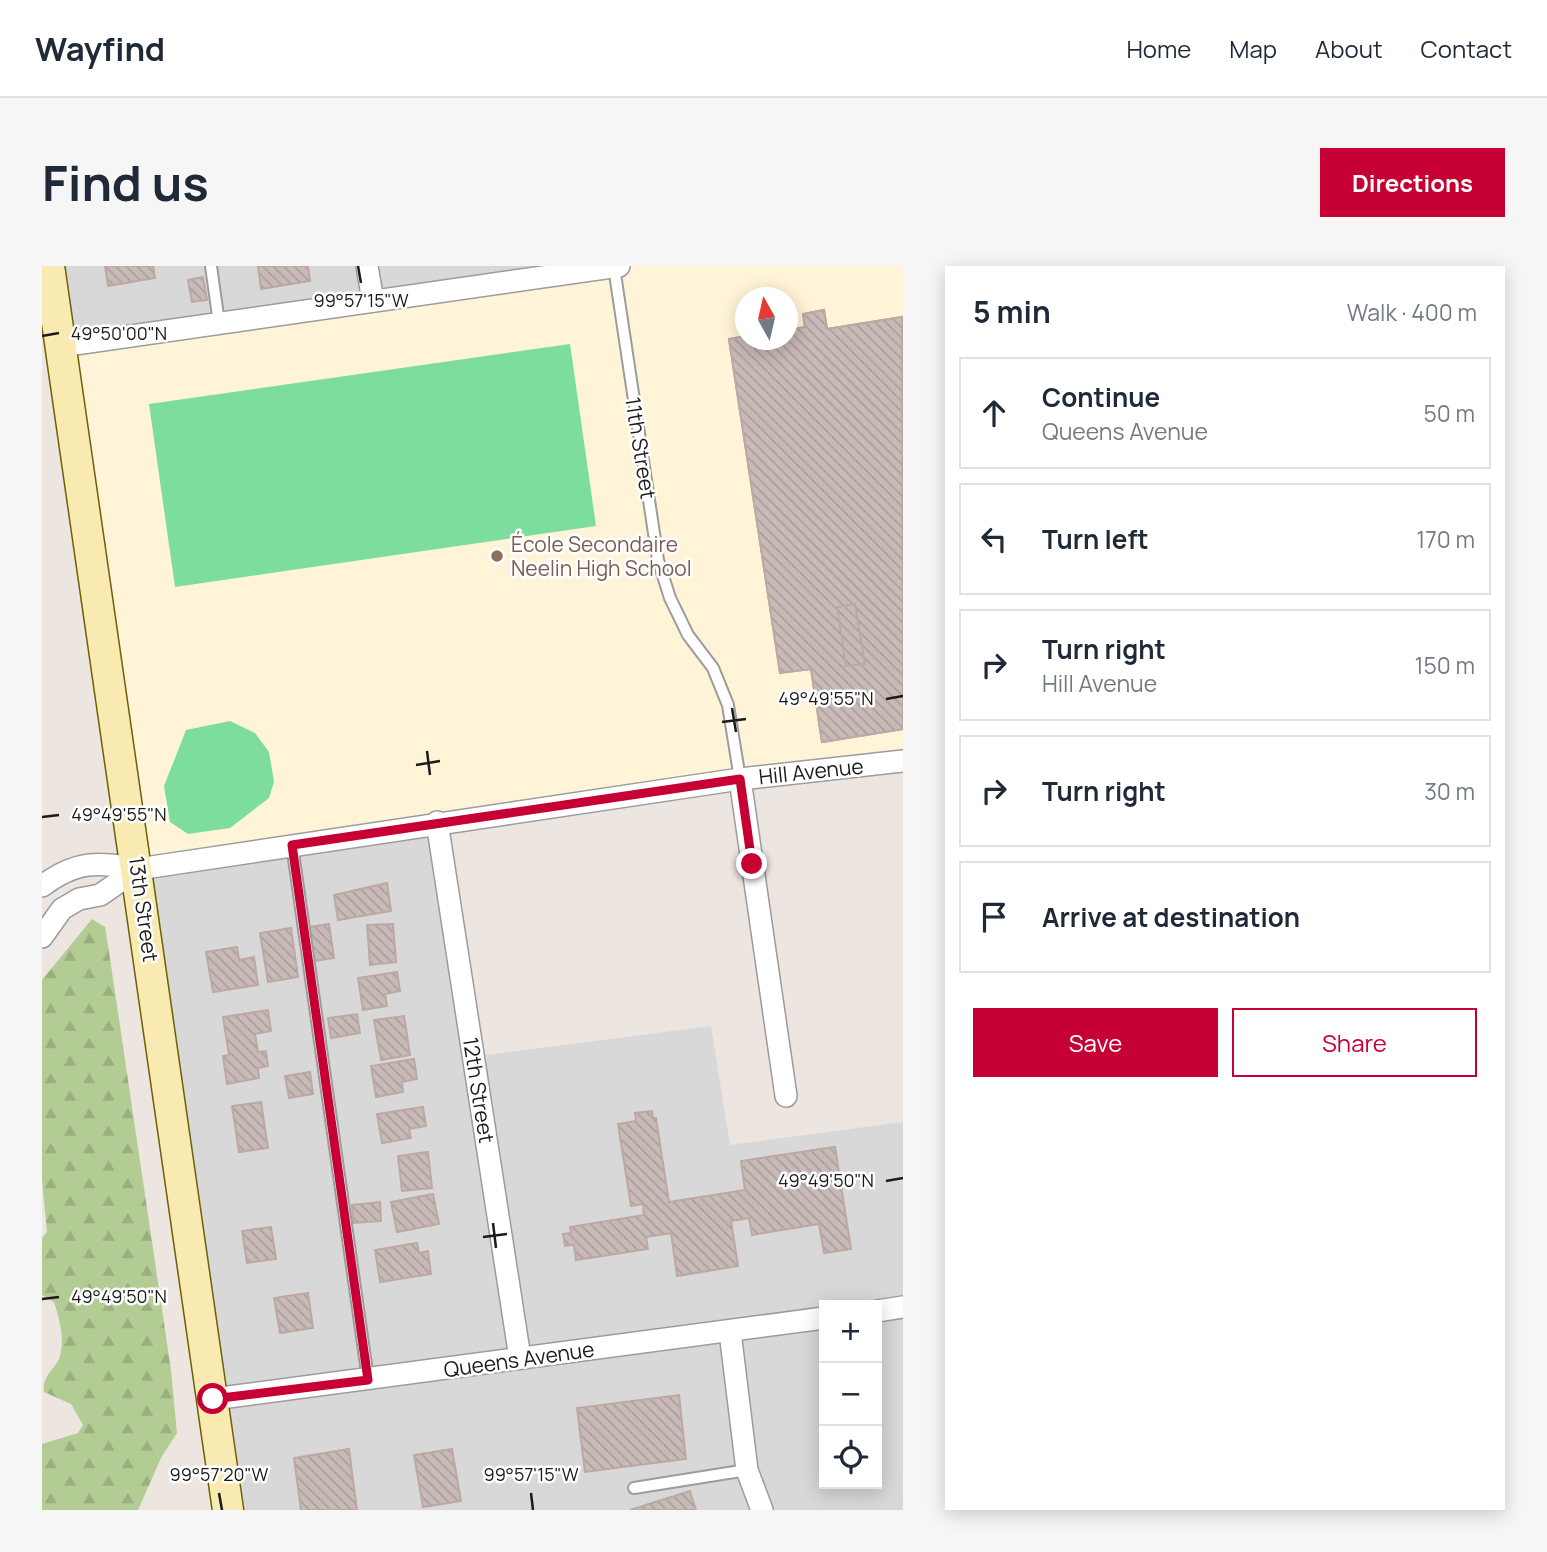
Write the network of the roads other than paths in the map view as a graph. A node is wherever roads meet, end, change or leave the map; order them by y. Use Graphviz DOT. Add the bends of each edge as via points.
graph roads {
  1 [pos="50,266"];
  2 [pos="211,266"];
  3 [pos="367,266"];
  4 [pos="616,266"];
  5 [pos="522,273"];
  6 [pos="373,301"];
  7 [pos="219,323"];
  8 [pos="61,346"];
  9 [pos="903,761"];
  10 [pos="740,779"];
  11 [pos="437,822"];
  12 [pos="292,845"];
  13 [pos="138,869"];
  14 [pos="42,886"];
  15 [pos="42,937"];
  16 [pos="786,1096"];
  17 [pos="903,1307"];
  18 [pos="882,1310"];
  19 [pos="819,1319"];
  20 [pos="730,1332"];
  21 [pos="520,1358"];
  22 [pos="368,1380"];
  23 [pos="213,1399"];
  24 [pos="747,1470"];
  25 [pos="635,1488"];
  26 [pos="228,1510"];
  27 [pos="762,1510"];
  1 -- 8 [label="street, 13th Street"];
  2 -- 7 [label="lane"];
  3 -- 6 [label="street"];
  4 -- 5 [label="street"];
  4 -- 10 [label="lane, 11th Street" via="658,560 670,598 688,635 713,668 728,705"];
  5 -- 6 [label="street"];
  6 -- 7 [label="street"];
  7 -- 8 [label="street"];
  8 -- 13 [label="street, 13th Street"];
  9 -- 10 [label="street, Hill Avenue"];
  10 -- 11 [label="street, Hill Avenue"];
  10 -- 16 [label="street"];
  11 -- 12 [label="street, Hill Avenue"];
  11 -- 21 [label="street, 12th Street"];
  12 -- 13 [label="street, Hill Avenue"];
  12 -- 22 [label="lane"];
  13 -- 14 [label="street" via="99,863 74,866"];
  13 -- 15 [label="street" via="100,895 79,899 62,909"];
  13 -- 23 [label="street, 13th Street"];
  17 -- 18 [label="street"];
  19 -- 20 [label="street, Queens Avenue"];
  20 -- 21 [label="street, Queens Avenue"];
  20 -- 24 [label="street"];
  21 -- 22 [label="street, Queens Avenue"];
  22 -- 23 [label="street, Queens Avenue"];
  23 -- 26 [label="street, 13th Street"];
  24 -- 25 [label="lane"];
  24 -- 27 [label="street"];
}
